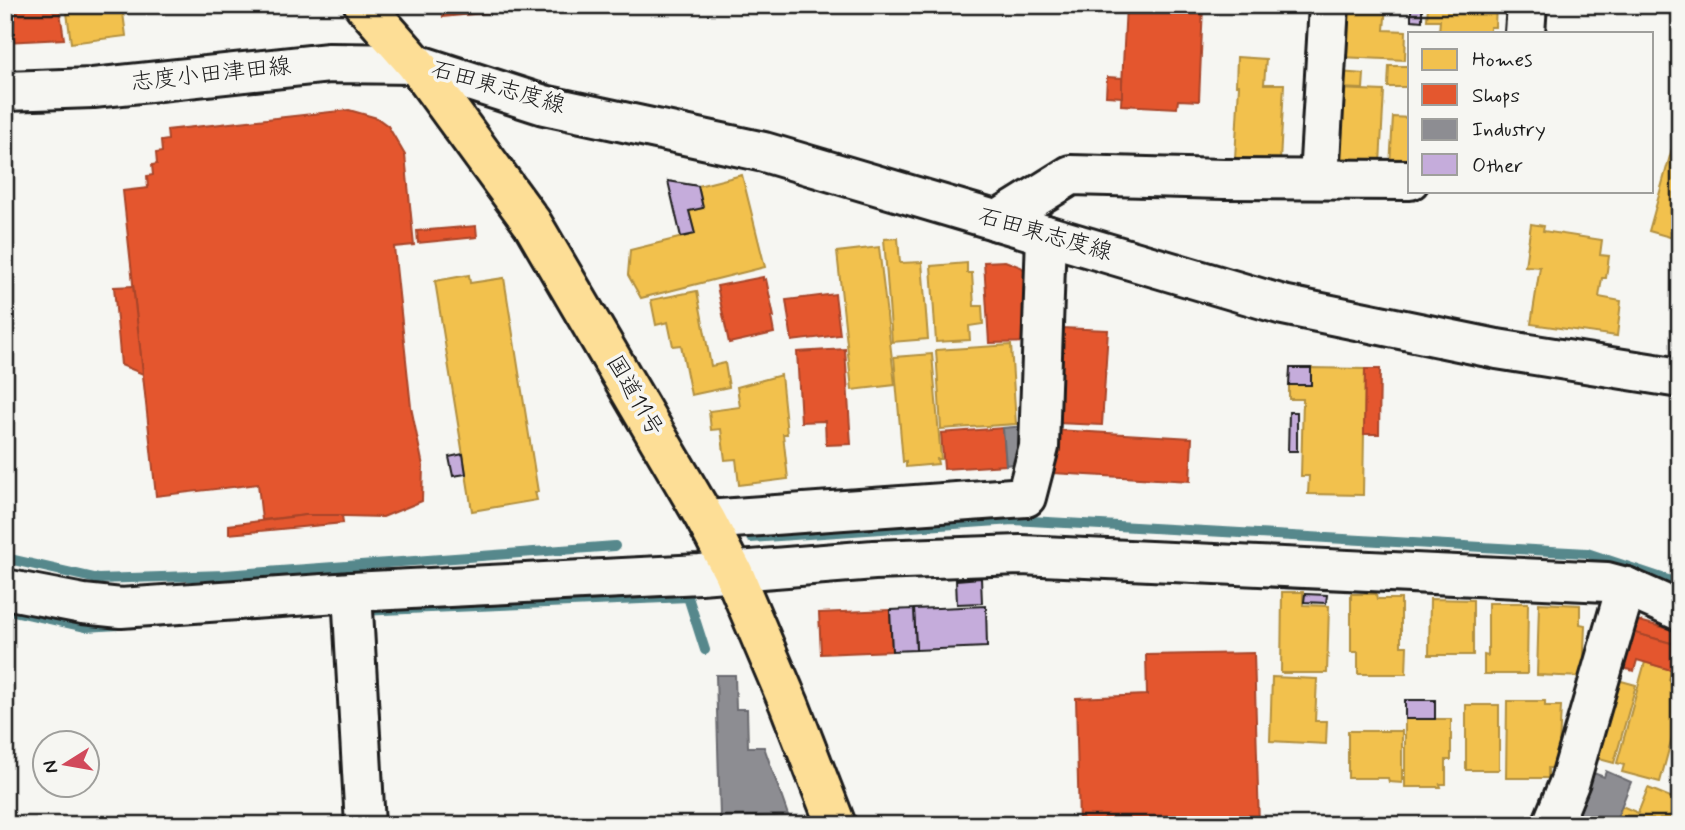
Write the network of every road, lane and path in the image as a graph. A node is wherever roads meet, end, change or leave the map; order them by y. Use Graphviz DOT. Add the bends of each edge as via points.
graph roads {
  1 [pos="364,5"];
  2 [pos="1329,5"];
  3 [pos="1527,5"];
  4 [pos="1525,32"];
  5 [pos="416,64"];
  6 [pos="5,91"];
  7 [pos="1319,180"];
  8 [pos="1408,180"];
  9 [pos="997,221"];
  10 [pos="1046,235"];
  11 [pos="1680,378"];
  12 [pos="706,520"];
  13 [pos="733,572"];
  14 [pos="1626,587"];
  15 [pos="5,589"];
  16 [pos="352,592"];
  17 [pos="1680,611"];
  18 [pos="365,825"];
  19 [pos="836,825"];
  20 [pos="1552,825"];
  1 -- 5 [label="highway, 国道11号"];
  2 -- 7 [label="street"];
  3 -- 4 [label="street"];
  5 -- 6 [label="street, 志度小田津田線" via="329,63 93,88"];
  5 -- 9 [label="street, 石田東志度線" via="544,105 764,152"];
  5 -- 12 [label="highway, 国道11号" via="532,223"];
  7 -- 8 [label="street"];
  7 -- 9 [label="street" via="1071,175"];
  9 -- 10 [label="street, 石田東志度線"];
  10 -- 11 [label="street, 石田東志度線" via="1283,305 1497,349"];
  10 -- 12 [label="street" via="1040,447 1026,497"];
  12 -- 13 [label="highway, 国道11号"];
  13 -- 14 [label="street" via="874,560 1021,555 1546,578"];
  13 -- 16 [label="street"];
  13 -- 19 [label="highway, 国道11号"];
  14 -- 17 [label="street"];
  14 -- 20 [label="street" via="1570,781"];
  15 -- 16 [label="street" via="121,608"];
  16 -- 18 [label="street"];
}
